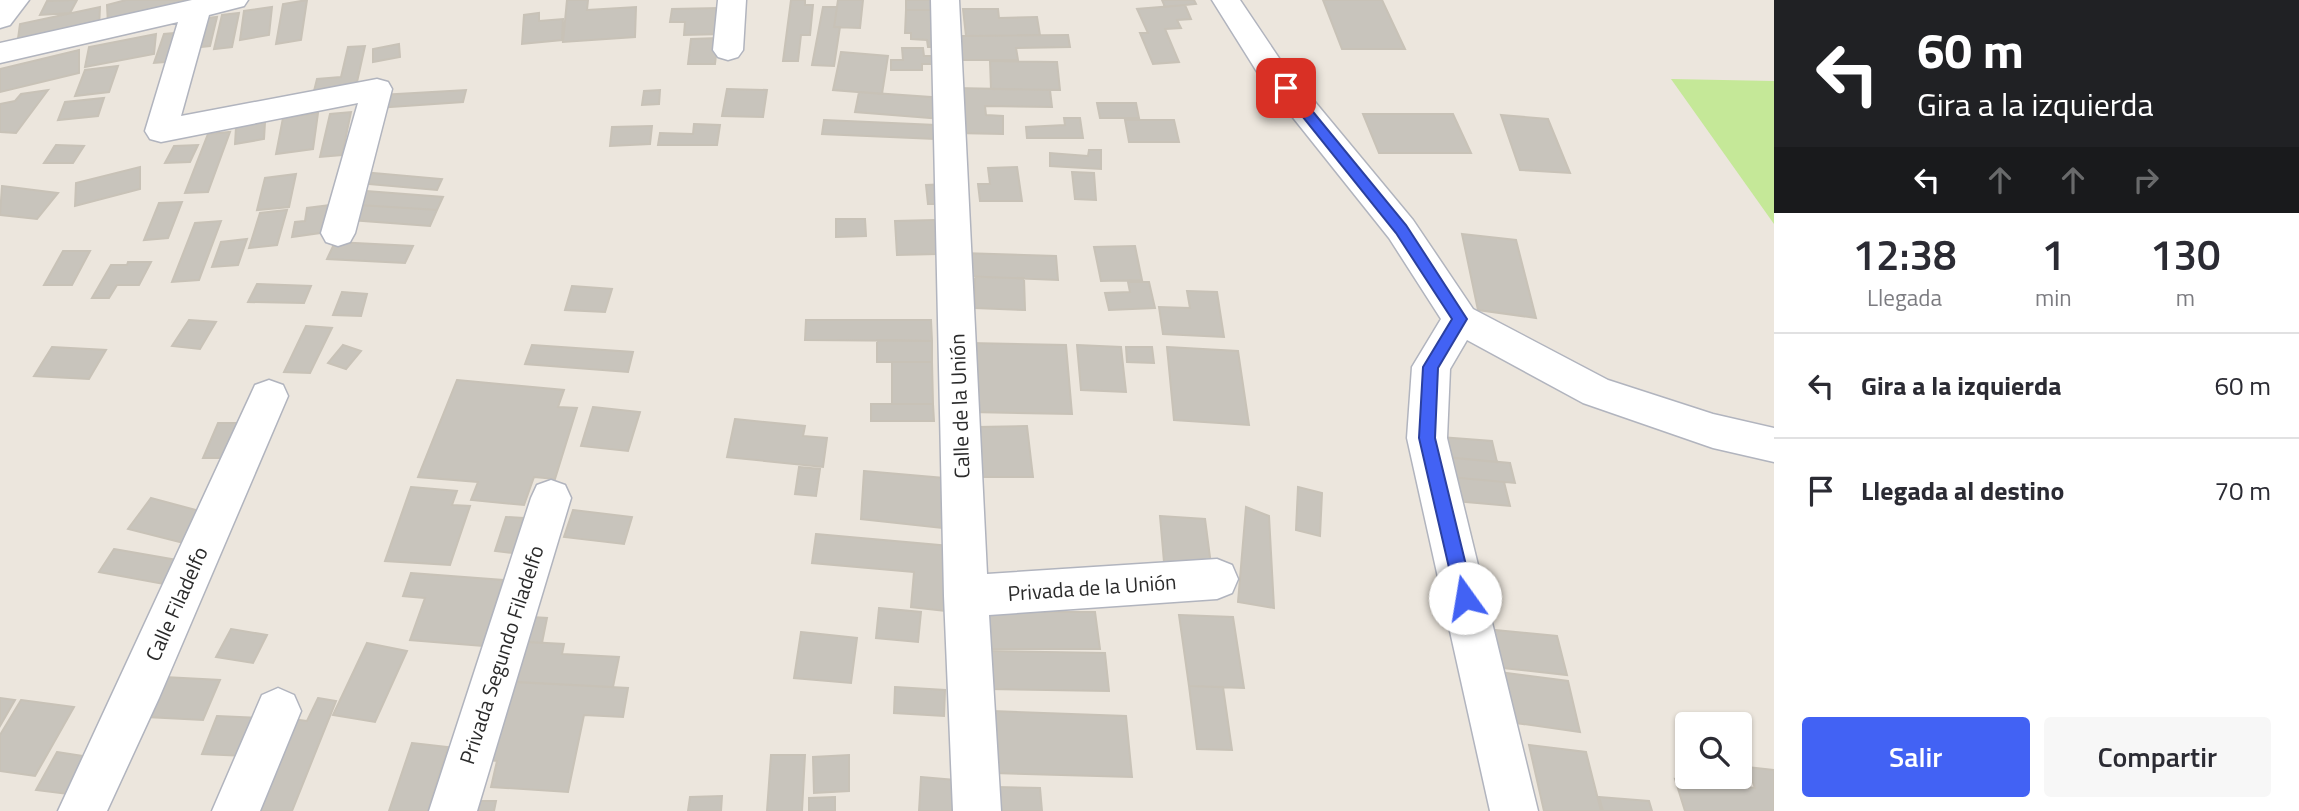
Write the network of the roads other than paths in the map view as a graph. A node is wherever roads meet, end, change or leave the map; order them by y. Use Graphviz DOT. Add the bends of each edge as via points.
graph roads {
  1 [pos="15,0"];
  2 [pos="234,0"];
  3 [pos="732,0"];
  4 [pos="945,0"];
  5 [pos="1226,0"];
  6 [pos="196,8"];
  7 [pos="0,19"];
  8 [pos="728,50"];
  9 [pos="0,53"];
  10 [pos="338,233"];
  11 [pos="1460,319"];
  12 [pos="269,396"];
  13 [pos="1774,445"];
  14 [pos="551,498"];
  15 [pos="1217,579"];
  16 [pos="966,596"];
  17 [pos="278,711"];
  18 [pos="82,811"];
  19 [pos="236,811"];
  20 [pos="453,811"];
  21 [pos="977,811"];
  22 [pos="1514,811"];
  1 -- 7 [label="street"];
  2 -- 6 [label="street"];
  3 -- 8 [label="street"];
  4 -- 16 [label="street, Calle de la Unión"];
  5 -- 11 [label="street" via="1270,68 1401,229"];
  6 -- 9 [label="street"];
  6 -- 10 [label="street" via="161,131 377,89"];
  11 -- 13 [label="street" via="1597,392 1713,431"];
  11 -- 22 [label="street" via="1431,367 1427,438"];
  12 -- 18 [label="street, Calle Filadelfo"];
  14 -- 20 [label="street, Privada Segundo Filadelfo"];
  15 -- 16 [label="street, Privada de la Unión"];
  16 -- 21 [label="street, Calle de la Unión"];
  17 -- 19 [label="street"];
}
